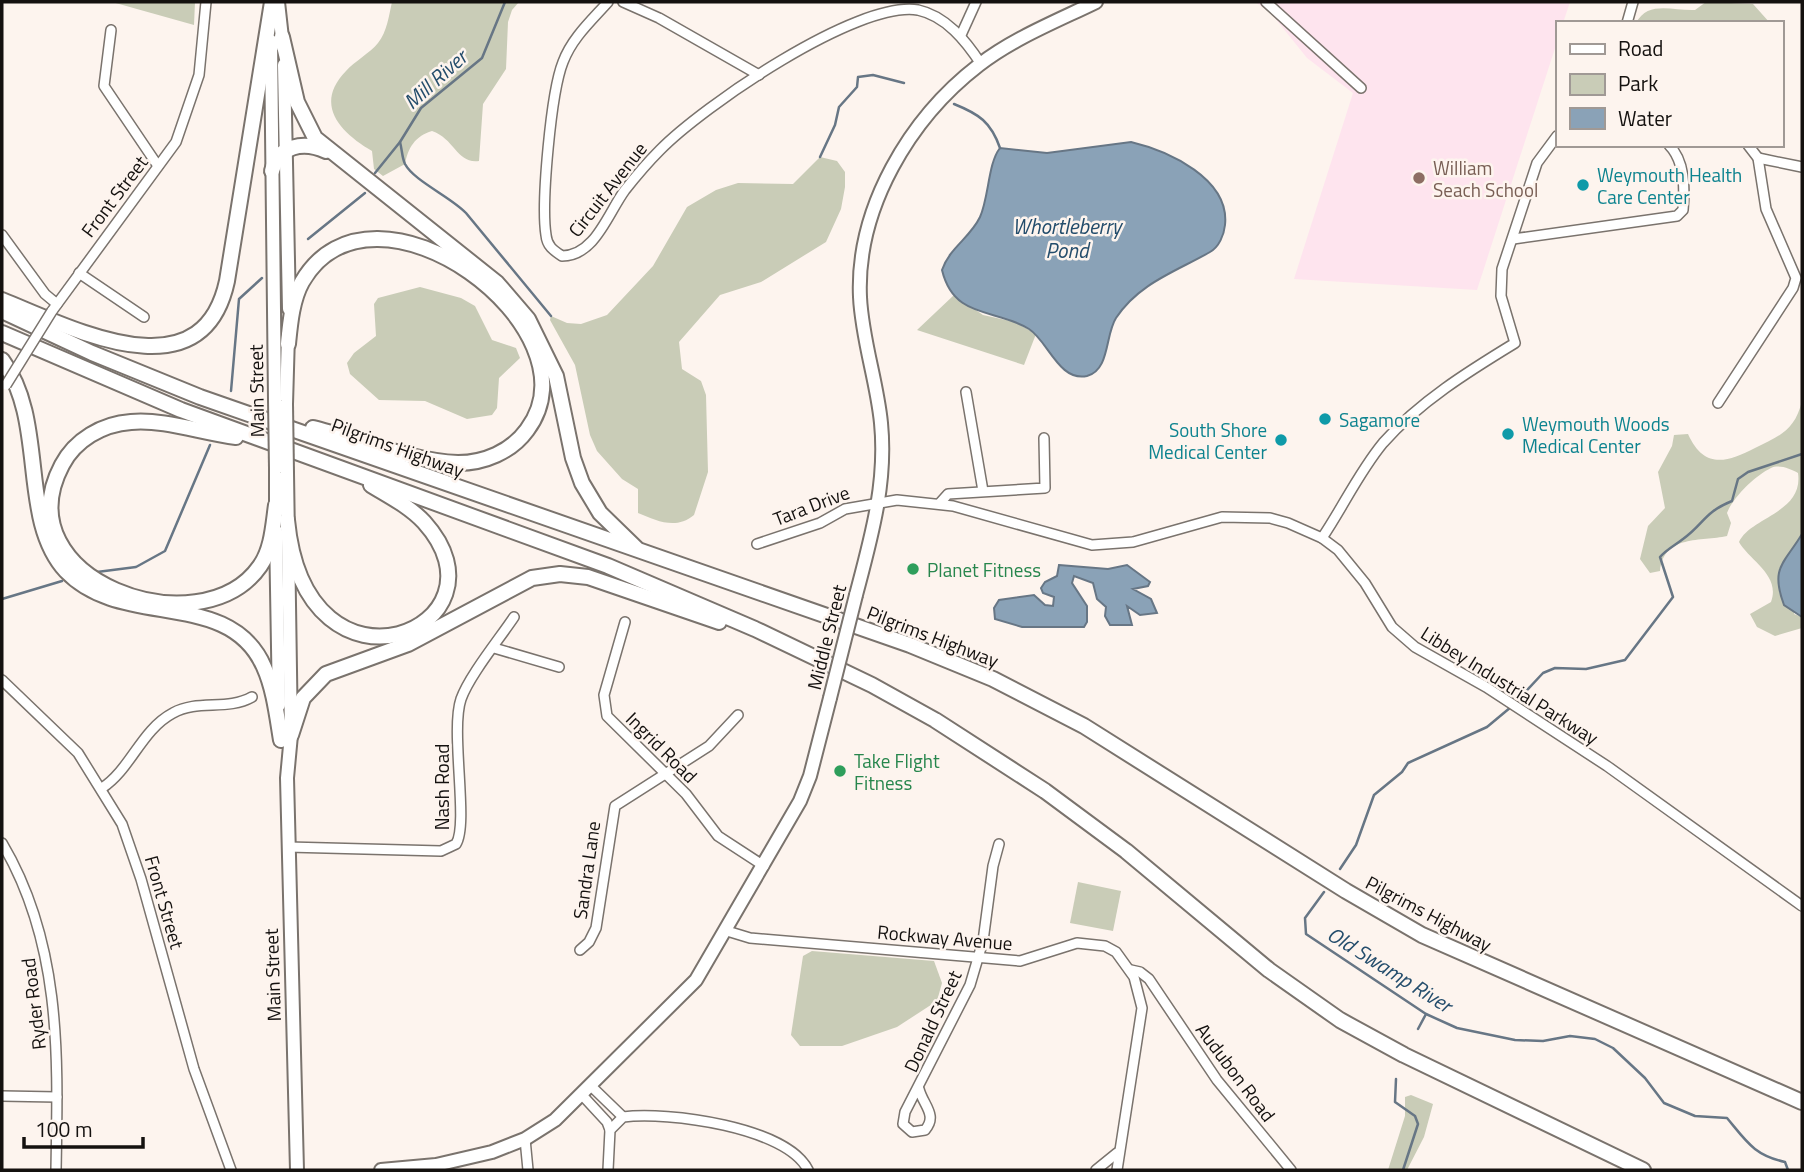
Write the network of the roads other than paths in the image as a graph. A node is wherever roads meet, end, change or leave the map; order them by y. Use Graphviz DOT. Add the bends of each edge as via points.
graph roads {
  1 [pos="206,2"];
  2 [pos="274,2"];
  3 [pos="608,2"];
  4 [pos="623,2"];
  5 [pos="976,2"];
  6 [pos="1096,2"];
  7 [pos="1266,2"];
  8 [pos="1633,2"];
  9 [pos="1628,21"];
  10 [pos="111,30"];
  11 [pos="961,35"];
  12 [pos="282,37"];
  13 [pos="981,64"];
  14 [pos="759,75"];
  15 [pos="1361,88"];
  16 [pos="1556,137"];
  17 [pos="1671,147"];
  18 [pos="1750,147"];
  19 [pos="287,150"];
  20 [pos="336,157"];
  21 [pos="1758,158"];
  22 [pos="158,166"];
  23 [pos="1802,167"];
  24 [pos="272,171"];
  25 [pos="2,235"];
  26 [pos="1513,239"];
  27 [pos="1799,270"];
  28 [pos="79,273"];
  29 [pos="2,300"];
  30 [pos="55,307"];
  31 [pos="2,311"];
  32 [pos="144,317"];
  33 [pos="2,332"];
  34 [pos="288,344"];
  35 [pos="2,360"];
  36 [pos="4,388"];
  37 [pos="966,392"];
  38 [pos="200,397"];
  39 [pos="281,402"];
  40 [pos="1718,403"];
  41 [pos="1044,438"];
  42 [pos="263,440"];
  43 [pos="319,460"];
  44 [pos="281,471"];
  45 [pos="983,491"];
  46 [pos="879,502"];
  47 [pos="939,504"];
  48 [pos="276,505"];
  49 [pos="288,520"];
  50 [pos="1322,538"];
  51 [pos="757,544"];
  52 [pos="640,552"];
  53 [pos="514,617"];
  54 [pos="625,622"];
  55 [pos="494,648"];
  56 [pos="821,660"];
  57 [pos="559,667"];
  58 [pos="2,680"];
  59 [pos="252,697"];
  60 [pos="738,715"];
  61 [pos="286,737"];
  62 [pos="664,774"];
  63 [pos="102,788"];
  64 [pos="2,843"];
  65 [pos="999,844"];
  66 [pos="288,847"];
  67 [pos="764,866"];
  68 [pos="1802,906"];
  69 [pos="727,931"];
  70 [pos="580,950"];
  71 [pos="978,959"];
  72 [pos="1130,970"];
  73 [pos="1155,993"];
  74 [pos="1141,995"];
  75 [pos="919,1089"];
  76 [pos="586,1091"];
  77 [pos="2,1096"];
  78 [pos="57,1097"];
  79 [pos="1802,1102"];
  80 [pos="623,1117"];
  81 [pos="610,1130"];
  82 [pos="525,1139"];
  83 [pos="1118,1152"];
  84 [pos="436,1168"];
  85 [pos="56,1170"];
  86 [pos="231,1170"];
  87 [pos="298,1170"];
  88 [pos="381,1170"];
  89 [pos="528,1170"];
  90 [pos="608,1170"];
  91 [pos="808,1170"];
  92 [pos="1096,1170"];
  93 [pos="1117,1170"];
  94 [pos="1292,1170"];
  95 [pos="1643,1170"];
  1 -- 22 [label="street, Front Street" via="192,100 176,142"];
  2 -- 12 [label="main road, Main Street"];
  2 -- 24 [label="main road, Main Street"];
  2 -- 29 [label="highway" via="227,281 209,323 177,344 134,346"];
  3 -- 14 [label="street, Circuit Avenue" via="569,49 559,76 546,236 562,256 580,252 588,244 624,192 672,137"];
  4 -- 14 [label="street"];
  5 -- 11 [label="street"];
  6 -- 13 [label="main road, Middle Street"];
  7 -- 15 [label="street"];
  8 -- 9 [label="street"];
  10 -- 22 [label="street" via="103,75 106,92"];
  11 -- 13 [label="street, Circuit Avenue"];
  11 -- 14 [label="street, Circuit Avenue" via="926,12 887,12 824,36"];
  12 -- 19 [label="main road, Main Street"];
  12 -- 20 [label="highway" via="304,120"];
  13 -- 46 [label="main road, Middle Street" via="946,94 912,136 881,193 867,232 860,299 881,423"];
  16 -- 26 [label="street" via="1537,163"];
  17 -- 26 [label="street" via="1682,172 1683,209 1677,216"];
  18 -- 21 [label="street"];
  19 -- 20 [label="highway" via="315,146"];
  19 -- 24 [label="highway"];
  19 -- 34 [label="main road, Main Street"];
  20 -- 52 [label="highway" via="491,277 519,306 540,338 556,376 573,458 585,489 600,513"];
  21 -- 23 [label="street"];
  21 -- 27 [label="street" via="1766,209"];
  22 -- 28 [label="street, Front Street"];
  24 -- 39 [label="main road, Main Street"];
  25 -- 30 [label="street"];
  26 -- 50 [label="street" via="1500,288 1515,343 1459,378 1398,427"];
  27 -- 40 [label="street" via="1793,288"];
  28 -- 30 [label="street, Front Street"];
  28 -- 32 [label="street"];
  30 -- 36 [label="street, Front Street, bridge"];
  31 -- 38 [label="highway, Pilgrims Highway"];
  33 -- 42 [label="highway, Pilgrims Highway" via="133,391"];
  34 -- 38 [label="highway" via="297,296 315,266 354,243 396,240 452,261 502,301 535,350 542,373 542,397 534,420 514,445 489,458 460,463"];
  34 -- 39 [label="main road, Main Street"];
  35 -- 61 [label="highway" via="23,398 45,532 62,566 109,598 141,608 206,617 240,635 265,669"];
  37 -- 45 [label="street"];
  38 -- 52 [label="highway, Pilgrims Highway"];
  39 -- 44 [label="main road, Main Street, bridge"];
  41 -- 45 [label="street" via="1045,488"];
  42 -- 43 [label="highway, Pilgrims Highway"];
  42 -- 48 [label="highway" via="140,421 105,428 80,442 64,462 53,487 52,522 68,558 95,581 134,596 192,602 226,594 251,577 267,551"];
  43 -- 49 [label="highway" via="399,502 428,526 446,567 447,585 437,610 420,626 390,636 364,634 332,620 315,605 302,583"];
  43 -- 56 [label="highway, Pilgrims Highway" via="594,560"];
  44 -- 48 [label="main road, Main Street"];
  44 -- 49 [label="main road, Main Street"];
  45 -- 47 [label="street" via="948,494"];
  46 -- 47 [label="street, Libbey Industrial Parkway"];
  46 -- 51 [label="street, Tara Drive" via="845,509 820,523"];
  46 -- 67 [label="main road, Middle Street, bridge" via="804,792"];
  47 -- 50 [label="street, Libbey Industrial Parkway" via="1092,545 1133,542 1237,515 1270,518"];
  48 -- 61 [label="main road, Main Street"];
  49 -- 61 [label="main road, Main Street"];
  50 -- 68 [label="street, Libbey Industrial Parkway" via="1352,566 1403,637 1624,778"];
  52 -- 79 [label="highway, Pilgrims Highway" via="924,650 1006,685 1097,733 1429,939"];
  53 -- 55 [label="street, Nash Road"];
  54 -- 62 [label="street, Ingrid Road" via="606,683 605,712"];
  55 -- 57 [label="street"];
  55 -- 66 [label="street, Nash Road" via="460,701 461,831 453,847 441,851"];
  56 -- 61 [label="highway" via="603,581 546,575 512,586 408,644 326,674 303,698"];
  56 -- 95 [label="highway, Pilgrims Highway" via="923,713 1039,787 1126,851 1269,971 1340,1020"];
  58 -- 63 [label="street, Front Street" via="66,740"];
  59 -- 63 [label="street" via="231,705 187,707 169,715"];
  60 -- 62 [label="street, Sandra Lane" via="709,746"];
  61 -- 66 [label="main road, Main Street"];
  62 -- 67 [label="street, Ingrid Road" via="718,836"];
  62 -- 70 [label="street, Sandra Lane" via="621,800 613,810 596,928"];
  63 -- 86 [label="street, Front Street" via="130,843 194,1069"];
  64 -- 78 [label="street, Ryder Road" via="34,912 52,981"];
  65 -- 71 [label="street, Donald Street"];
  66 -- 87 [label="main road, Main Street"];
  67 -- 69 [label="main road, Middle Street"];
  69 -- 71 [label="street, Rockway Avenue" via="750,938"];
  69 -- 76 [label="main road, Middle Street" via="685,993"];
  71 -- 72 [label="street, Rockway Avenue" via="1029,960 1085,943 1111,948"];
  71 -- 75 [label="street, Donald Street" via="967,993"];
  72 -- 73 [label="street, Audubon Road" via="1144,974"];
  72 -- 74 [label="street, Rockway Avenue"];
  73 -- 74 [label="street"];
  73 -- 94 [label="street, Audubon Road" via="1217,1080"];
  74 -- 83 [label="street, Rockway Avenue" via="1140,1030"];
  75 -- 75 [label="street, Donald Street" via="904,1116 905,1127 912,1132 925,1130 931,1122"];
  76 -- 80 [label="street"];
  76 -- 81 [label="street"];
  76 -- 82 [label="main road, Middle Street" via="555,1120"];
  77 -- 78 [label="street"];
  78 -- 85 [label="street, Ryder Road"];
  80 -- 81 [label="street"];
  80 -- 91 [label="street" via="713,1121 782,1146"];
  81 -- 90 [label="street"];
  82 -- 84 [label="main road, Middle Street"];
  82 -- 89 [label="street"];
  83 -- 92 [label="street"];
  83 -- 93 [label="street, Rockway Avenue"];
  84 -- 88 [label="main road, Middle Street"];
}
